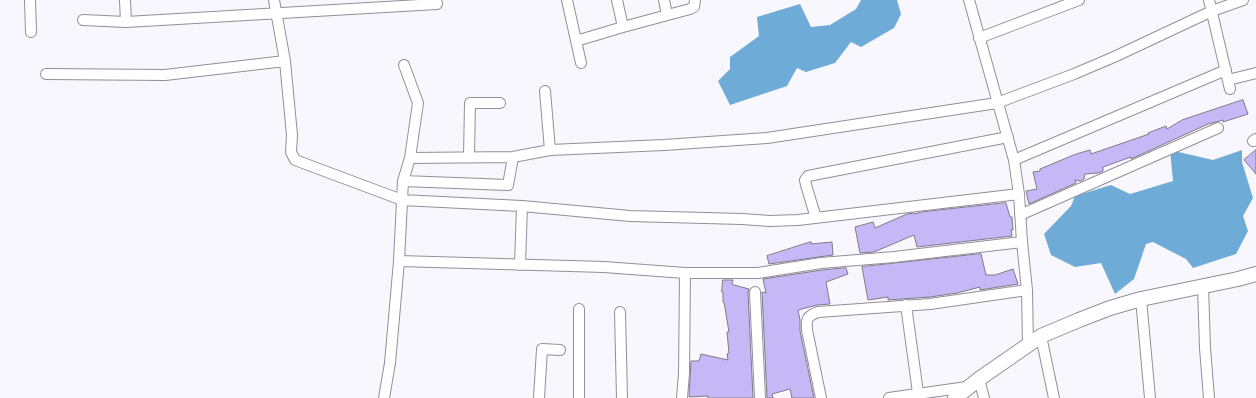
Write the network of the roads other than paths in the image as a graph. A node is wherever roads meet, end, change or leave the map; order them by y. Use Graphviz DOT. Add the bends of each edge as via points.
graph roads {
  1 [pos="30,0"];
  2 [pos="125,0"];
  3 [pos="274,0"];
  4 [pos="436,0"];
  5 [pos="567,0"];
  6 [pos="617,0"];
  7 [pos="664,0"];
  8 [pos="695,0"];
  9 [pos="969,0"];
  10 [pos="1079,0"];
  11 [pos="1209,0"];
  12 [pos="1242,0"];
  13 [pos="1212,11"];
  14 [pos="276,14"];
  15 [pos="667,16"];
  16 [pos="83,20"];
  17 [pos="126,22"];
  18 [pos="623,27"];
  19 [pos="31,32"];
  20 [pos="979,38"];
  21 [pos="576,41"];
  22 [pos="285,61"];
  23 [pos="581,63"];
  24 [pos="404,65"];
  25 [pos="1256,73"];
  26 [pos="46,74"];
  27 [pos="1228,79"];
  28 [pos="545,91"];
  29 [pos="997,102"];
  30 [pos="500,103"];
  31 [pos="1218,128"];
  32 [pos="1008,137"];
  33 [pos="550,150"];
  34 [pos="469,157"];
  35 [pos="513,157"];
  36 [pos="410,158"];
  37 [pos="1014,160"];
  38 [pos="403,181"];
  39 [pos="1019,194"];
  40 [pos="402,200"];
  41 [pos="522,206"];
  42 [pos="1020,215"];
  43 [pos="816,218"];
  44 [pos="1022,242"];
  45 [pos="399,260"];
  46 [pos="520,265"];
  47 [pos="685,273"];
  48 [pos="1256,274"];
  49 [pos="1203,286"];
  50 [pos="1027,290"];
  51 [pos="755,292"];
  52 [pos="1141,299"];
  53 [pos="906,305"];
  54 [pos="579,309"];
  55 [pos="620,312"];
  56 [pos="1041,336"];
  57 [pos="1028,345"];
  58 [pos="560,350"];
  59 [pos="974,383"];
  60 [pos="918,393"];
  61 [pos="384,398"];
  62 [pos="539,398"];
  63 [pos="579,398"];
  64 [pos="622,398"];
  65 [pos="682,398"];
  66 [pos="760,398"];
  67 [pos="821,398"];
  68 [pos="889,398"];
  69 [pos="955,398"];
  70 [pos="984,398"];
  71 [pos="1054,398"];
  72 [pos="1150,398"];
  73 [pos="1209,398"];
  1 -- 19 [label="street"];
  2 -- 17 [label="street"];
  3 -- 14 [label="street"];
  4 -- 14 [label="street" via="437,4"];
  5 -- 21 [label="street"];
  6 -- 18 [label="street"];
  7 -- 15 [label="street"];
  8 -- 15 [label="street" via="694,7"];
  9 -- 20 [label="street"];
  10 -- 20 [label="street"];
  11 -- 13 [label="street"];
  12 -- 13 [label="street"];
  13 -- 27 [label="street"];
  13 -- 29 [label="street" via="1074,74"];
  14 -- 17 [label="street"];
  14 -- 22 [label="street"];
  15 -- 18 [label="street"];
  16 -- 17 [label="street"];
  18 -- 21 [label="street"];
  20 -- 29 [label="street"];
  21 -- 23 [label="street"];
  22 -- 26 [label="street" via="165,75"];
  22 -- 40 [label="street" via="291,152 295,160"];
  24 -- 36 [label="street" via="418,103"];
  25 -- 27 [label="street"];
  27 -- 37 [label="street"];
  28 -- 33 [label="street"];
  29 -- 32 [label="street"];
  29 -- 33 [label="street" via="767,138"];
  30 -- 34 [label="street" via="470,102"];
  31 -- 42 [label="street"];
  32 -- 37 [label="street"];
  32 -- 43 [label="street" via="808,176 806,185"];
  33 -- 35 [label="street"];
  34 -- 35 [label="street"];
  34 -- 36 [label="street"];
  35 -- 38 [label="street" via="508,185"];
  36 -- 38 [label="street"];
  37 -- 39 [label="street"];
  38 -- 40 [label="street"];
  39 -- 42 [label="street"];
  39 -- 43 [label="street"];
  40 -- 41 [label="street"];
  40 -- 45 [label="street"];
  41 -- 43 [label="street" via="630,216 770,221"];
  41 -- 46 [label="street"];
  42 -- 44 [label="street"];
  44 -- 47 [label="street" via="821,263 758,273"];
  44 -- 50 [label="street"];
  45 -- 46 [label="street"];
  45 -- 61 [label="street"];
  46 -- 47 [label="street"];
  47 -- 65 [label="street"];
  48 -- 49 [label="street"];
  49 -- 52 [label="street"];
  49 -- 73 [label="street"];
  50 -- 53 [label="street"];
  50 -- 57 [label="street"];
  51 -- 66 [label="street"];
  52 -- 56 [label="street"];
  52 -- 72 [label="street"];
  53 -- 60 [label="street"];
  53 -- 67 [label="street" via="811,314 806,321 807,330"];
  54 -- 63 [label="street"];
  55 -- 64 [label="street"];
  56 -- 57 [label="street"];
  56 -- 71 [label="street"];
  57 -- 59 [label="street"];
  58 -- 62 [label="street" via="542,349"];
  59 -- 60 [label="street"];
  59 -- 69 [label="street"];
  59 -- 70 [label="street"];
  60 -- 68 [label="street"];
}
